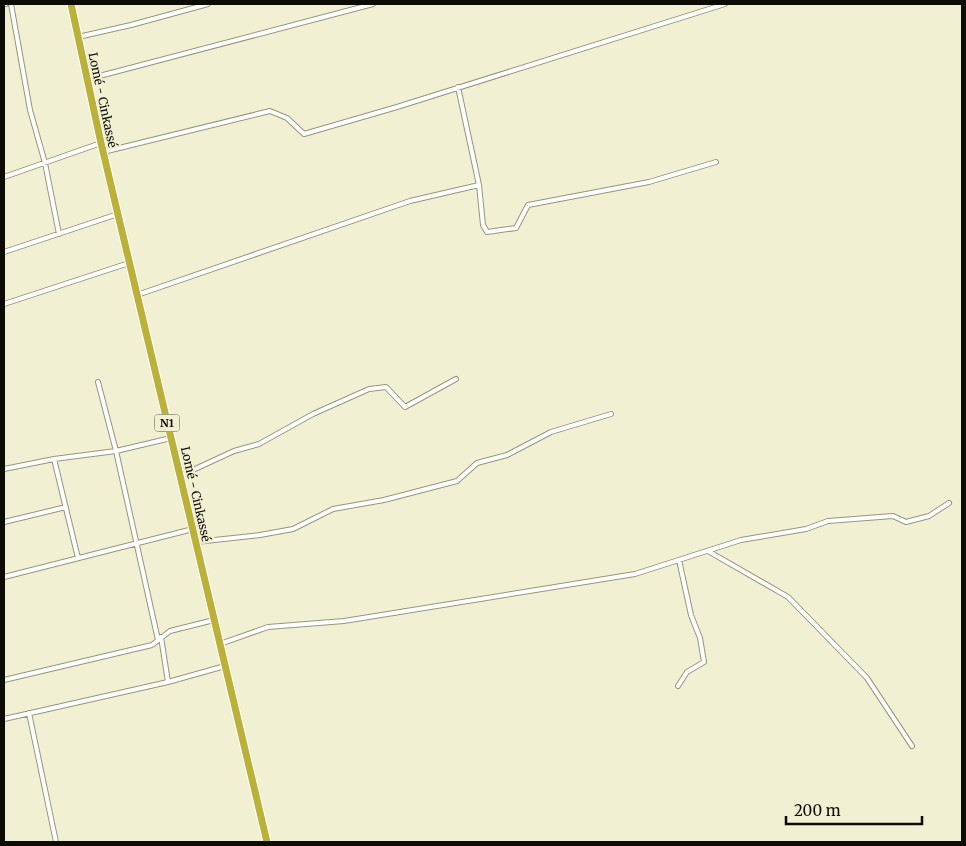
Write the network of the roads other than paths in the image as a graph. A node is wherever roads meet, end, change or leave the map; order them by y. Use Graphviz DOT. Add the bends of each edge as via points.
graph roads {
  1 [pos="11,4"];
  2 [pos="71,4"];
  3 [pos="208,4"];
  4 [pos="373,4"];
  5 [pos="725,4"];
  6 [pos="78,37"];
  7 [pos="88,79"];
  8 [pos="458,87"];
  9 [pos="101,143"];
  10 [pos="103,152"];
  11 [pos="716,162"];
  12 [pos="45,163"];
  13 [pos="4,177"];
  14 [pos="478,185"];
  15 [pos="118,214"];
  16 [pos="59,234"];
  17 [pos="4,252"];
  18 [pos="129,263"];
  19 [pos="137,295"];
  20 [pos="4,304"];
  21 [pos="456,379"];
  22 [pos="98,382"];
  23 [pos="612,414"];
  24 [pos="171,438"];
  25 [pos="116,451"];
  26 [pos="54,459"];
  27 [pos="4,469"];
  28 [pos="180,476"];
  29 [pos="949,503"];
  30 [pos="66,507"];
  31 [pos="4,522"];
  32 [pos="192,529"];
  33 [pos="196,542"];
  34 [pos="136,544"];
  35 [pos="708,551"];
  36 [pos="78,558"];
  37 [pos="679,560"];
  38 [pos="4,577"];
  39 [pos="214,620"];
  40 [pos="160,639"];
  41 [pos="220,644"];
  42 [pos="225,666"];
  43 [pos="4,680"];
  44 [pos="168,682"];
  45 [pos="678,686"];
  46 [pos="28,713"];
  47 [pos="4,719"];
  48 [pos="912,746"];
  49 [pos="56,842"];
  50 [pos="267,842"];
  1 -- 12 [label="street" via="30,110"];
  2 -- 6 [label="highway, Lomé - Cinkassé / N1"];
  3 -- 6 [label="street"];
  4 -- 7 [label="street"];
  5 -- 8 [label="street"];
  6 -- 7 [label="highway, Lomé - Cinkassé / N1"];
  7 -- 9 [label="highway, Lomé - Cinkassé / N1"];
  8 -- 10 [label="street" via="304,134 287,118 270,111"];
  8 -- 14 [label="street"];
  9 -- 10 [label="highway, Lomé - Cinkassé / N1"];
  9 -- 12 [label="street"];
  10 -- 15 [label="highway, Lomé - Cinkassé / N1"];
  11 -- 14 [label="street" via="649,182 528,205 516,228 487,232 483,225"];
  12 -- 13 [label="street"];
  12 -- 16 [label="street"];
  14 -- 19 [label="street" via="410,202"];
  15 -- 16 [label="street"];
  15 -- 18 [label="highway, Lomé - Cinkassé / N1"];
  16 -- 17 [label="street"];
  18 -- 19 [label="highway, Lomé - Cinkassé / N1"];
  18 -- 20 [label="street"];
  19 -- 24 [label="highway, Lomé - Cinkassé / N1"];
  21 -- 28 [label="street" via="406,406 386,387 370,389 313,414 259,444 234,451"];
  22 -- 25 [label="street"];
  23 -- 33 [label="street" via="551,432 507,455 478,463 457,482 333,509 293,529"];
  24 -- 25 [label="street"];
  24 -- 28 [label="highway, Lomé - Cinkassé / N1"];
  25 -- 26 [label="street"];
  25 -- 34 [label="street"];
  26 -- 27 [label="street"];
  26 -- 30 [label="street"];
  28 -- 32 [label="highway, Lomé - Cinkassé / N1"];
  29 -- 35 [label="street" via="930,516 906,522 893,516 828,521 806,529 741,540"];
  30 -- 31 [label="street"];
  30 -- 36 [label="street"];
  32 -- 33 [label="highway, Lomé - Cinkassé / N1"];
  32 -- 34 [label="street"];
  33 -- 39 [label="highway, Lomé - Cinkassé / N1"];
  34 -- 36 [label="street"];
  34 -- 40 [label="street"];
  35 -- 37 [label="street"];
  35 -- 48 [label="street" via="788,597 868,678"];
  36 -- 38 [label="street"];
  37 -- 41 [label="street" via="634,574 344,622 268,627"];
  37 -- 45 [label="street" via="704,662 687,672"];
  39 -- 40 [label="street" via="170,631"];
  39 -- 41 [label="highway, Lomé - Cinkassé / N1"];
  40 -- 43 [label="street" via="152,645"];
  40 -- 44 [label="street"];
  41 -- 42 [label="highway, Lomé - Cinkassé / N1"];
  42 -- 44 [label="street"];
  42 -- 50 [label="highway, Lomé - Cinkassé / N1"];
  44 -- 46 [label="street"];
  46 -- 47 [label="street"];
  46 -- 49 [label="street"];
}
